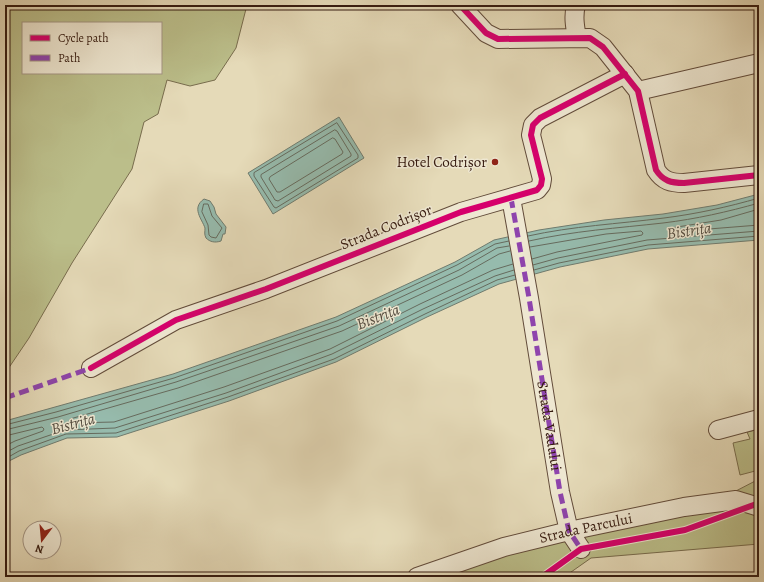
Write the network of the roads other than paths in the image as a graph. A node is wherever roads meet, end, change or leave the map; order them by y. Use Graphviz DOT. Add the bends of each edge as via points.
graph roads {
  1 [pos="460,5"];
  2 [pos="576,5"];
  3 [pos="577,38"];
  4 [pos="759,63"];
  5 [pos="625,74"];
  6 [pos="638,91"];
  7 [pos="759,175"];
  8 [pos="511,198"];
  9 [pos="91,368"];
  10 [pos="759,419"];
  11 [pos="718,430"];
  12 [pos="759,494"];
  13 [pos="736,500"];
  14 [pos="759,507"];
  15 [pos="569,531"];
  16 [pos="582,549"];
  17 [pos="417,577"];
  1 -- 3 [label="street" via="486,33 498,39"];
  2 -- 3 [label="street" via="574,22"];
  3 -- 5 [label="street" via="590,38 603,46"];
  4 -- 6 [label="street"];
  5 -- 6 [label="street"];
  5 -- 8 [label="street, Strada Codrișor" via="540,118 533,125 531,135 542,179 541,185 536,190"];
  6 -- 7 [label="street" via="656,170 660,176 674,183 684,183"];
  8 -- 9 [label="street, Strada Codrișor" via="461,212 266,289 176,320"];
  8 -- 15 [label="street, Strada Vadului" via="560,492"];
  10 -- 11 [label="street"];
  12 -- 13 [label="street"];
  13 -- 14 [label="street, Strada Parcului"];
  13 -- 15 [label="street, Strada Parcului" via="684,507"];
  15 -- 16 [label="street, Strada Vadului"];
  15 -- 17 [label="street, Strada Parcului" via="504,547"];
}
